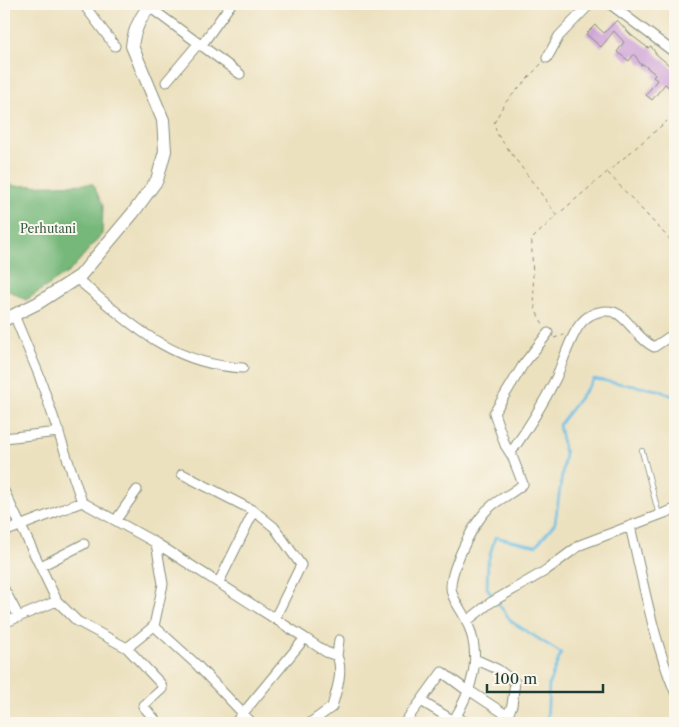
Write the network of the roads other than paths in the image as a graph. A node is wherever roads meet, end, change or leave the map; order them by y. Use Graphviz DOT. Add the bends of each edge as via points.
graph roads {
  1 [pos="86,4"];
  2 [pos="231,4"];
  3 [pos="590,4"];
  4 [pos="610,4"];
  5 [pos="150,5"];
  6 [pos="199,45"];
  7 [pos="115,46"];
  8 [pos="675,53"];
  9 [pos="547,58"];
  10 [pos="240,74"];
  11 [pos="166,82"];
  12 [pos="77,279"];
  13 [pos="9,318"];
  14 [pos="548,333"];
  15 [pos="675,333"];
  16 [pos="243,368"];
  17 [pos="59,432"];
  18 [pos="4,438"];
  19 [pos="642,451"];
  20 [pos="512,456"];
  21 [pos="182,474"];
  22 [pos="137,490"];
  23 [pos="4,491"];
  24 [pos="82,502"];
  25 [pos="675,509"];
  26 [pos="254,511"];
  27 [pos="659,515"];
  28 [pos="116,520"];
  29 [pos="21,526"];
  30 [pos="630,526"];
  31 [pos="4,532"];
  32 [pos="156,543"];
  33 [pos="84,544"];
  34 [pos="41,566"];
  35 [pos="218,582"];
  36 [pos="4,589"];
  37 [pos="57,600"];
  38 [pos="19,617"];
  39 [pos="275,618"];
  40 [pos="467,621"];
  41 [pos="4,623"];
  42 [pos="154,626"];
  43 [pos="305,638"];
  44 [pos="339,640"];
  45 [pos="127,648"];
  46 [pos="336,656"];
  47 [pos="475,659"];
  48 [pos="673,679"];
  49 [pos="470,691"];
  50 [pos="675,692"];
  51 [pos="421,701"];
  52 [pos="242,714"];
  53 [pos="454,720"];
  54 [pos="506,720"];
  55 [pos="158,723"];
  56 [pos="235,723"];
  57 [pos="252,723"];
  58 [pos="310,723"];
  59 [pos="404,723"];
  60 [pos="466,723"];
  1 -- 7 [label="street"];
  2 -- 6 [label="street"];
  3 -- 9 [label="street" via="559,36"];
  4 -- 8 [label="street"];
  5 -- 6 [label="street"];
  5 -- 12 [label="street" via="138,22 132,46 163,120 166,143 162,166 155,184"];
  6 -- 10 [label="street"];
  6 -- 11 [label="street"];
  12 -- 13 [label="street"];
  12 -- 16 [label="street" via="140,330 175,352 217,367"];
  13 -- 17 [label="street" via="39,375"];
  14 -- 20 [label="street" via="523,365 494,413"];
  15 -- 20 [label="street" via="654,347 638,336 617,313 605,310 582,322 540,412 512,451"];
  17 -- 18 [label="street"];
  17 -- 24 [label="street"];
  19 -- 27 [label="lane"];
  20 -- 40 [label="street" via="523,484 503,496 481,516 453,574 451,588"];
  21 -- 26 [label="street"];
  22 -- 28 [label="street"];
  23 -- 29 [label="street"];
  24 -- 28 [label="street"];
  24 -- 29 [label="street"];
  25 -- 27 [label="street"];
  26 -- 35 [label="street"];
  26 -- 39 [label="street" via="274,527 300,563"];
  27 -- 30 [label="street"];
  28 -- 32 [label="street"];
  29 -- 31 [label="street"];
  29 -- 34 [label="street"];
  30 -- 40 [label="street" via="580,545 545,571 490,602"];
  30 -- 48 [label="street" via="657,640"];
  32 -- 35 [label="street"];
  32 -- 42 [label="street" via="163,584"];
  33 -- 34 [label="street"];
  34 -- 37 [label="street"];
  35 -- 39 [label="street"];
  36 -- 38 [label="street"];
  37 -- 38 [label="street"];
  37 -- 45 [label="street" via="77,621"];
  38 -- 41 [label="street"];
  39 -- 43 [label="street"];
  40 -- 47 [label="street" via="474,640"];
  42 -- 45 [label="street"];
  42 -- 52 [label="street" via="196,664"];
  43 -- 46 [label="street"];
  43 -- 52 [label="street"];
  44 -- 46 [label="street"];
  45 -- 55 [label="street" via="162,687 143,706"];
  46 -- 58 [label="street" via="340,662 340,674 332,707"];
  47 -- 49 [label="street"];
  47 -- 54 [label="street" via="513,680 512,705"];
  48 -- 50 [label="street"];
  49 -- 51 [label="street" via="442,672"];
  49 -- 53 [label="street"];
  49 -- 54 [label="street"];
  51 -- 53 [label="street"];
  51 -- 59 [label="street"];
  52 -- 56 [label="street"];
  52 -- 57 [label="street"];
  53 -- 60 [label="street"];
}
